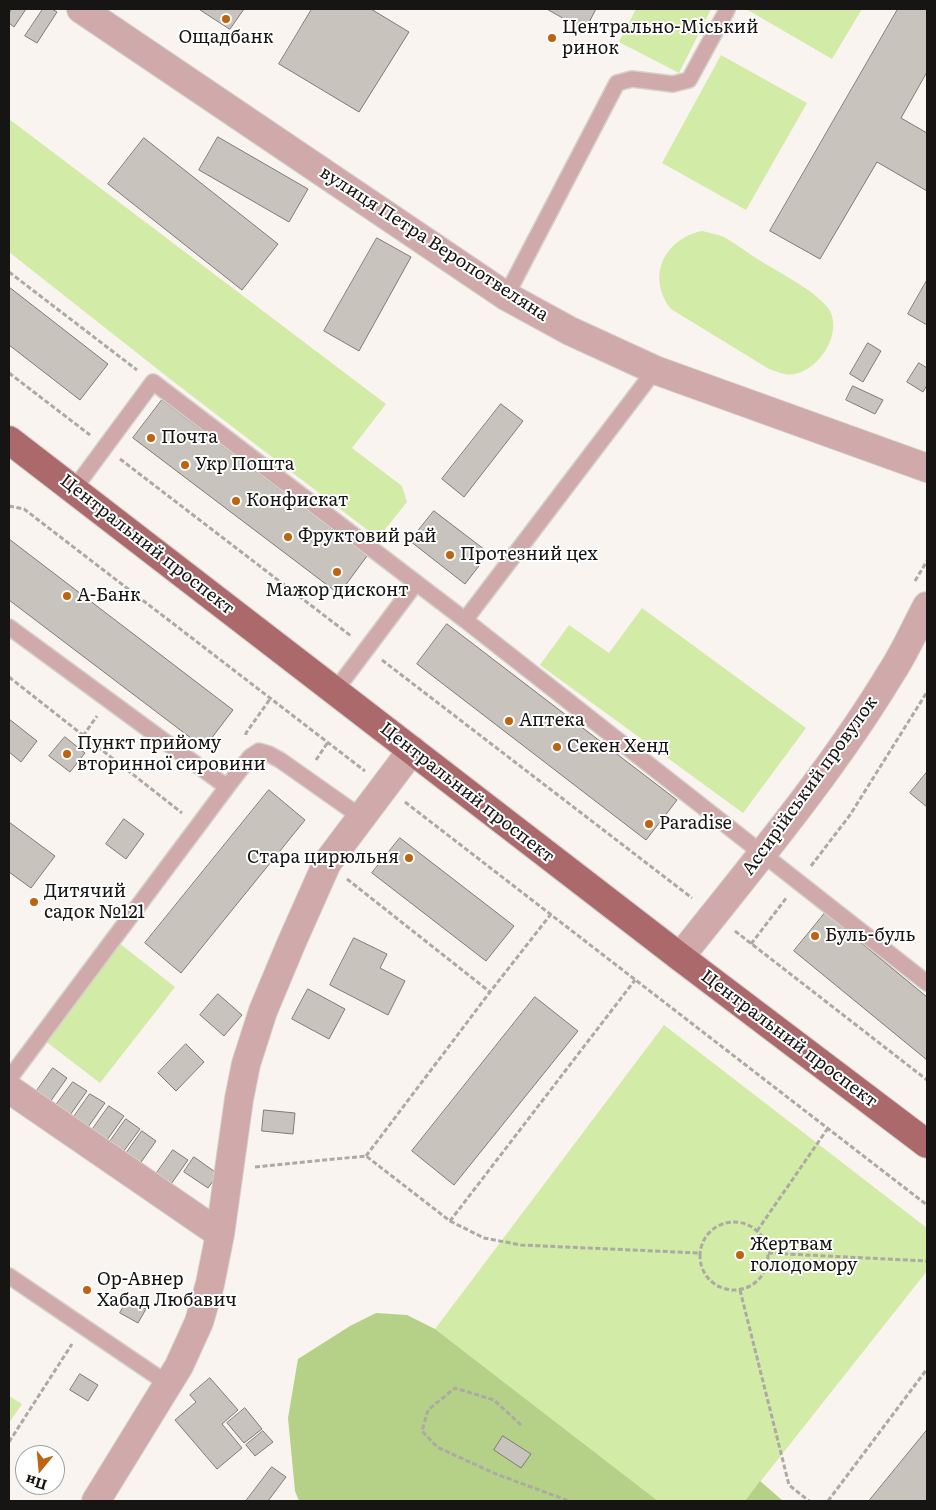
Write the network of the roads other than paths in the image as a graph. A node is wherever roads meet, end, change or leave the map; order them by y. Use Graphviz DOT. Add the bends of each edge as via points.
graph roads {
  1 [pos="81,9"];
  2 [pos="727,10"];
  3 [pos="506,296"];
  4 [pos="655,370"];
  5 [pos="9,440"];
  6 [pos="927,468"];
  7 [pos="74,489"];
  8 [pos="416,583"];
  9 [pos="920,595"];
  10 [pos="465,620"];
  11 [pos="9,627"];
  12 [pos="335,691"];
  13 [pos="412,750"];
  14 [pos="227,787"];
  15 [pos="361,817"];
  16 [pos="762,853"];
  17 [pos="680,957"];
  18 [pos="927,983"];
  19 [pos="9,1080"];
  20 [pos="9,1089"];
  21 [pos="927,1144"];
  22 [pos="220,1234"];
  23 [pos="9,1276"];
  24 [pos="168,1384"];
  25 [pos="96,1501"];
  1 -- 3 [label="street, вулиця Петра Веропотвеляна"];
  2 -- 3 [label="lane" via="689,80 673,84 632,80 617,83"];
  3 -- 4 [label="street, вулиця Петра Веропотвеляна" via="570,331"];
  4 -- 6 [label="street, вулиця Петра Веропотвеляна"];
  4 -- 10 [label="lane"];
  5 -- 7 [label="main road, Центральний проспект"];
  7 -- 8 [label="lane" via="153,382"];
  7 -- 12 [label="main road, Центральний проспект"];
  8 -- 10 [label="lane"];
  8 -- 12 [label="lane"];
  9 -- 16 [label="street, Ассирійський провулок" via="892,673 833,759"];
  10 -- 16 [label="lane"];
  11 -- 14 [label="lane"];
  12 -- 13 [label="main road, Центральний проспект"];
  13 -- 15 [label="street"];
  13 -- 17 [label="main road, Центральний проспект"];
  14 -- 15 [label="lane" via="250,758 259,752 269,754"];
  14 -- 19 [label="lane"];
  15 -- 22 [label="street" via="327,863 263,1011 239,1099"];
  16 -- 17 [label="street, Ассирійський провулок"];
  16 -- 18 [label="lane"];
  17 -- 21 [label="main road, Центральний проспект"];
  20 -- 22 [label="street"];
  22 -- 24 [label="street" via="199,1322"];
  23 -- 24 [label="lane"];
  24 -- 25 [label="street"];
}
